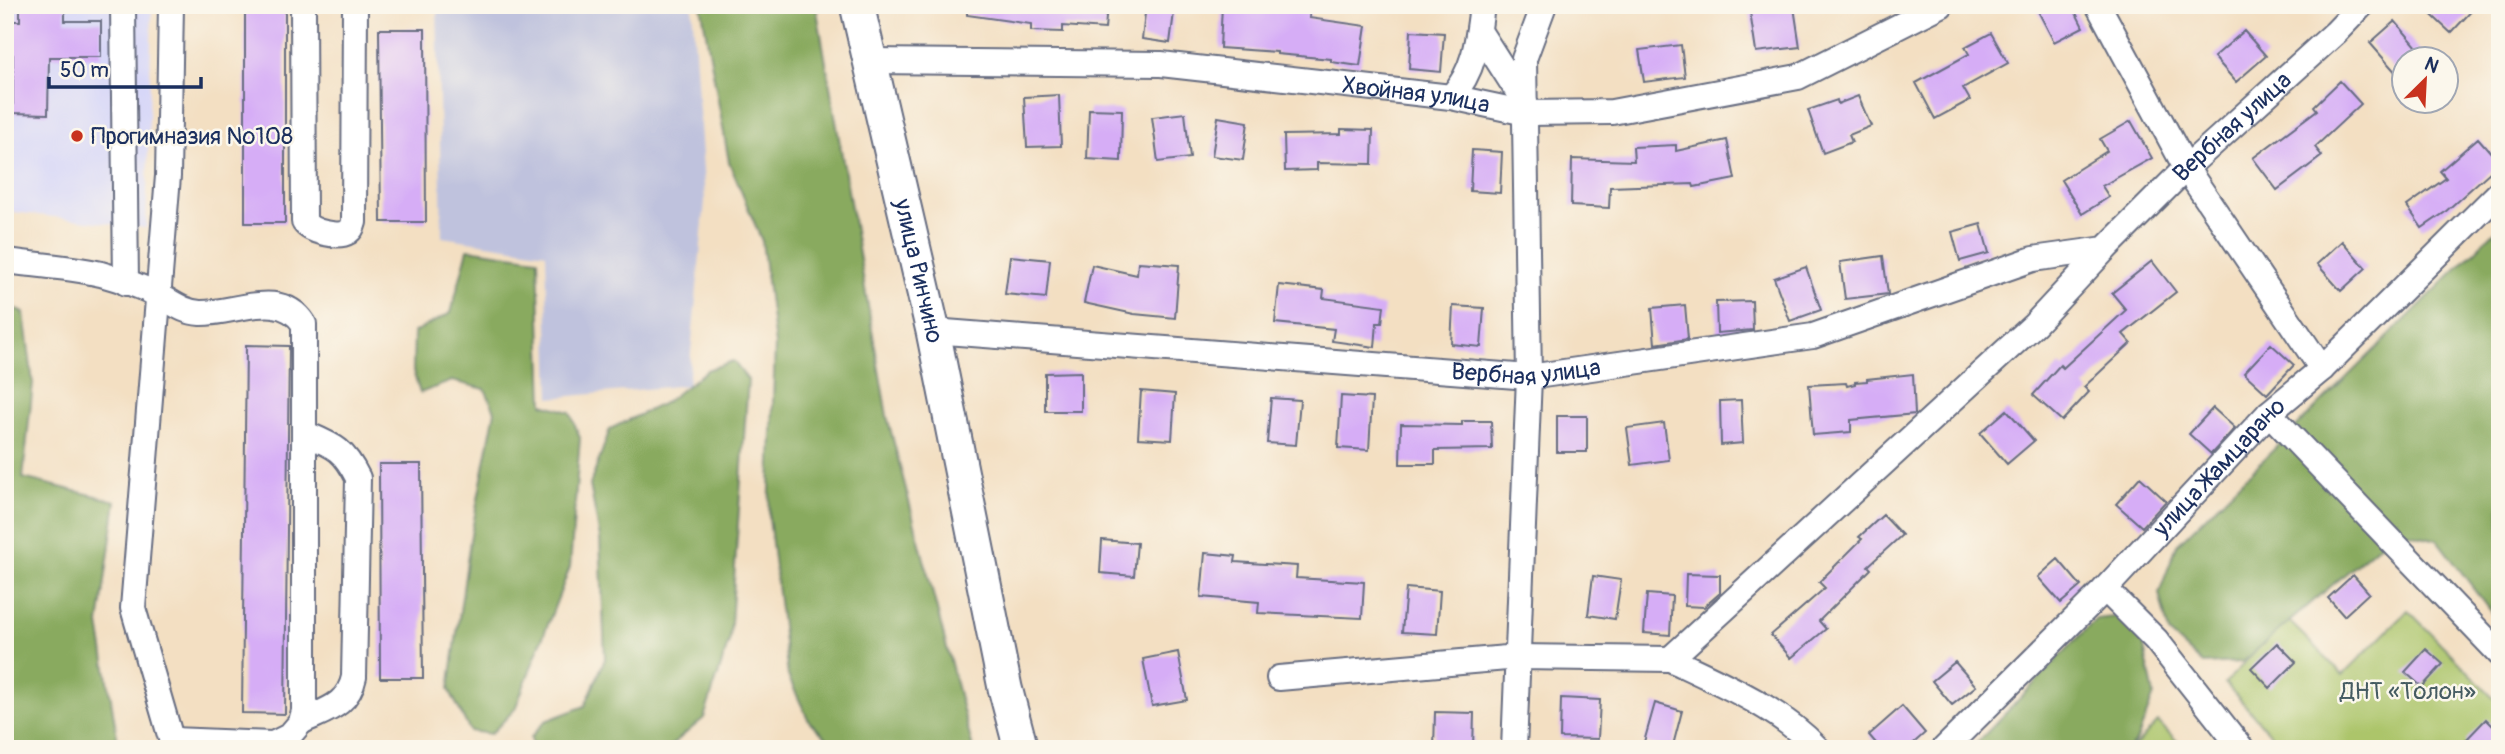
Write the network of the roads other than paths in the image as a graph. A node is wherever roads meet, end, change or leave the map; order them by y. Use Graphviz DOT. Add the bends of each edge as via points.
graph roads {
  1 [pos="123,5"];
  2 [pos="170,5"];
  3 [pos="303,5"];
  4 [pos="355,5"];
  5 [pos="857,5"];
  6 [pos="1482,5"];
  7 [pos="1544,5"];
  8 [pos="1941,5"];
  9 [pos="2098,5"];
  10 [pos="2362,5"];
  11 [pos="1479,31"];
  12 [pos="870,61"];
  13 [pos="1451,97"];
  14 [pos="1518,108"];
  15 [pos="2186,168"];
  16 [pos="2500,192"];
  17 [pos="2105,249"];
  18 [pos="5,261"];
  19 [pos="126,283"];
  20 [pos="157,294"];
  21 [pos="933,331"];
  22 [pos="2322,369"];
  23 [pos="1530,377"];
  24 [pos="2269,413"];
  25 [pos="304,433"];
  26 [pos="2105,589"];
  27 [pos="2500,653"];
  28 [pos="1518,657"];
  29 [pos="1670,659"];
  30 [pos="1279,678"];
  31 [pos="301,722"];
  32 [pos="174,745"];
  33 [pos="1021,749"];
  34 [pos="1514,749"];
  35 [pos="1818,749"];
  36 [pos="1944,749"];
  37 [pos="2242,749"];
  1 -- 19 [label="street"];
  2 -- 20 [label="street" via="167,176"];
  3 -- 4 [label="street" via="304,222 316,232 345,234 354,222"];
  5 -- 12 [label="street, улица Ринчино"];
  6 -- 11 [label="street"];
  7 -- 14 [label="street" via="1524,59"];
  8 -- 14 [label="street, Хвойная улица" via="1798,76 1612,112"];
  9 -- 15 [label="street"];
  10 -- 15 [label="street, Вербная улица"];
  11 -- 13 [label="street" via="1470,71"];
  11 -- 14 [label="street"];
  12 -- 13 [label="street, Хвойная улица" via="1161,64"];
  12 -- 21 [label="street, улица Ринчино"];
  13 -- 14 [label="street, Хвойная улица"];
  14 -- 23 [label="street"];
  15 -- 17 [label="street, Вербная улица"];
  15 -- 22 [label="street"];
  16 -- 22 [label="street, улица Жамцарано"];
  17 -- 23 [label="street, Вербная улица" via="2033,259 1813,336"];
  17 -- 29 [label="street, Вербная улица" via="2035,324"];
  18 -- 19 [label="street"];
  19 -- 20 [label="street"];
  20 -- 25 [label="street" via="187,311 271,303 299,316 304,324"];
  20 -- 32 [label="street" via="133,608"];
  21 -- 23 [label="street, Вербная улица"];
  21 -- 33 [label="street, улица Ринчино"];
  22 -- 24 [label="street, улица Жамцарано"];
  23 -- 28 [label="street"];
  24 -- 26 [label="street, улица Жамцарано"];
  24 -- 27 [label="street"];
  25 -- 31 [label="street"];
  25 -- 31 [label="street" via="334,446 348,458 358,478 351,690 344,700"];
  26 -- 36 [label="street, улица Жамцарано"];
  26 -- 37 [label="street" via="2156,640"];
  28 -- 29 [label="street"];
  28 -- 30 [label="street"];
  28 -- 34 [label="street"];
  29 -- 35 [label="street" via="1743,693"];
  31 -- 32 [label="street" via="289,736 273,744"];
}
